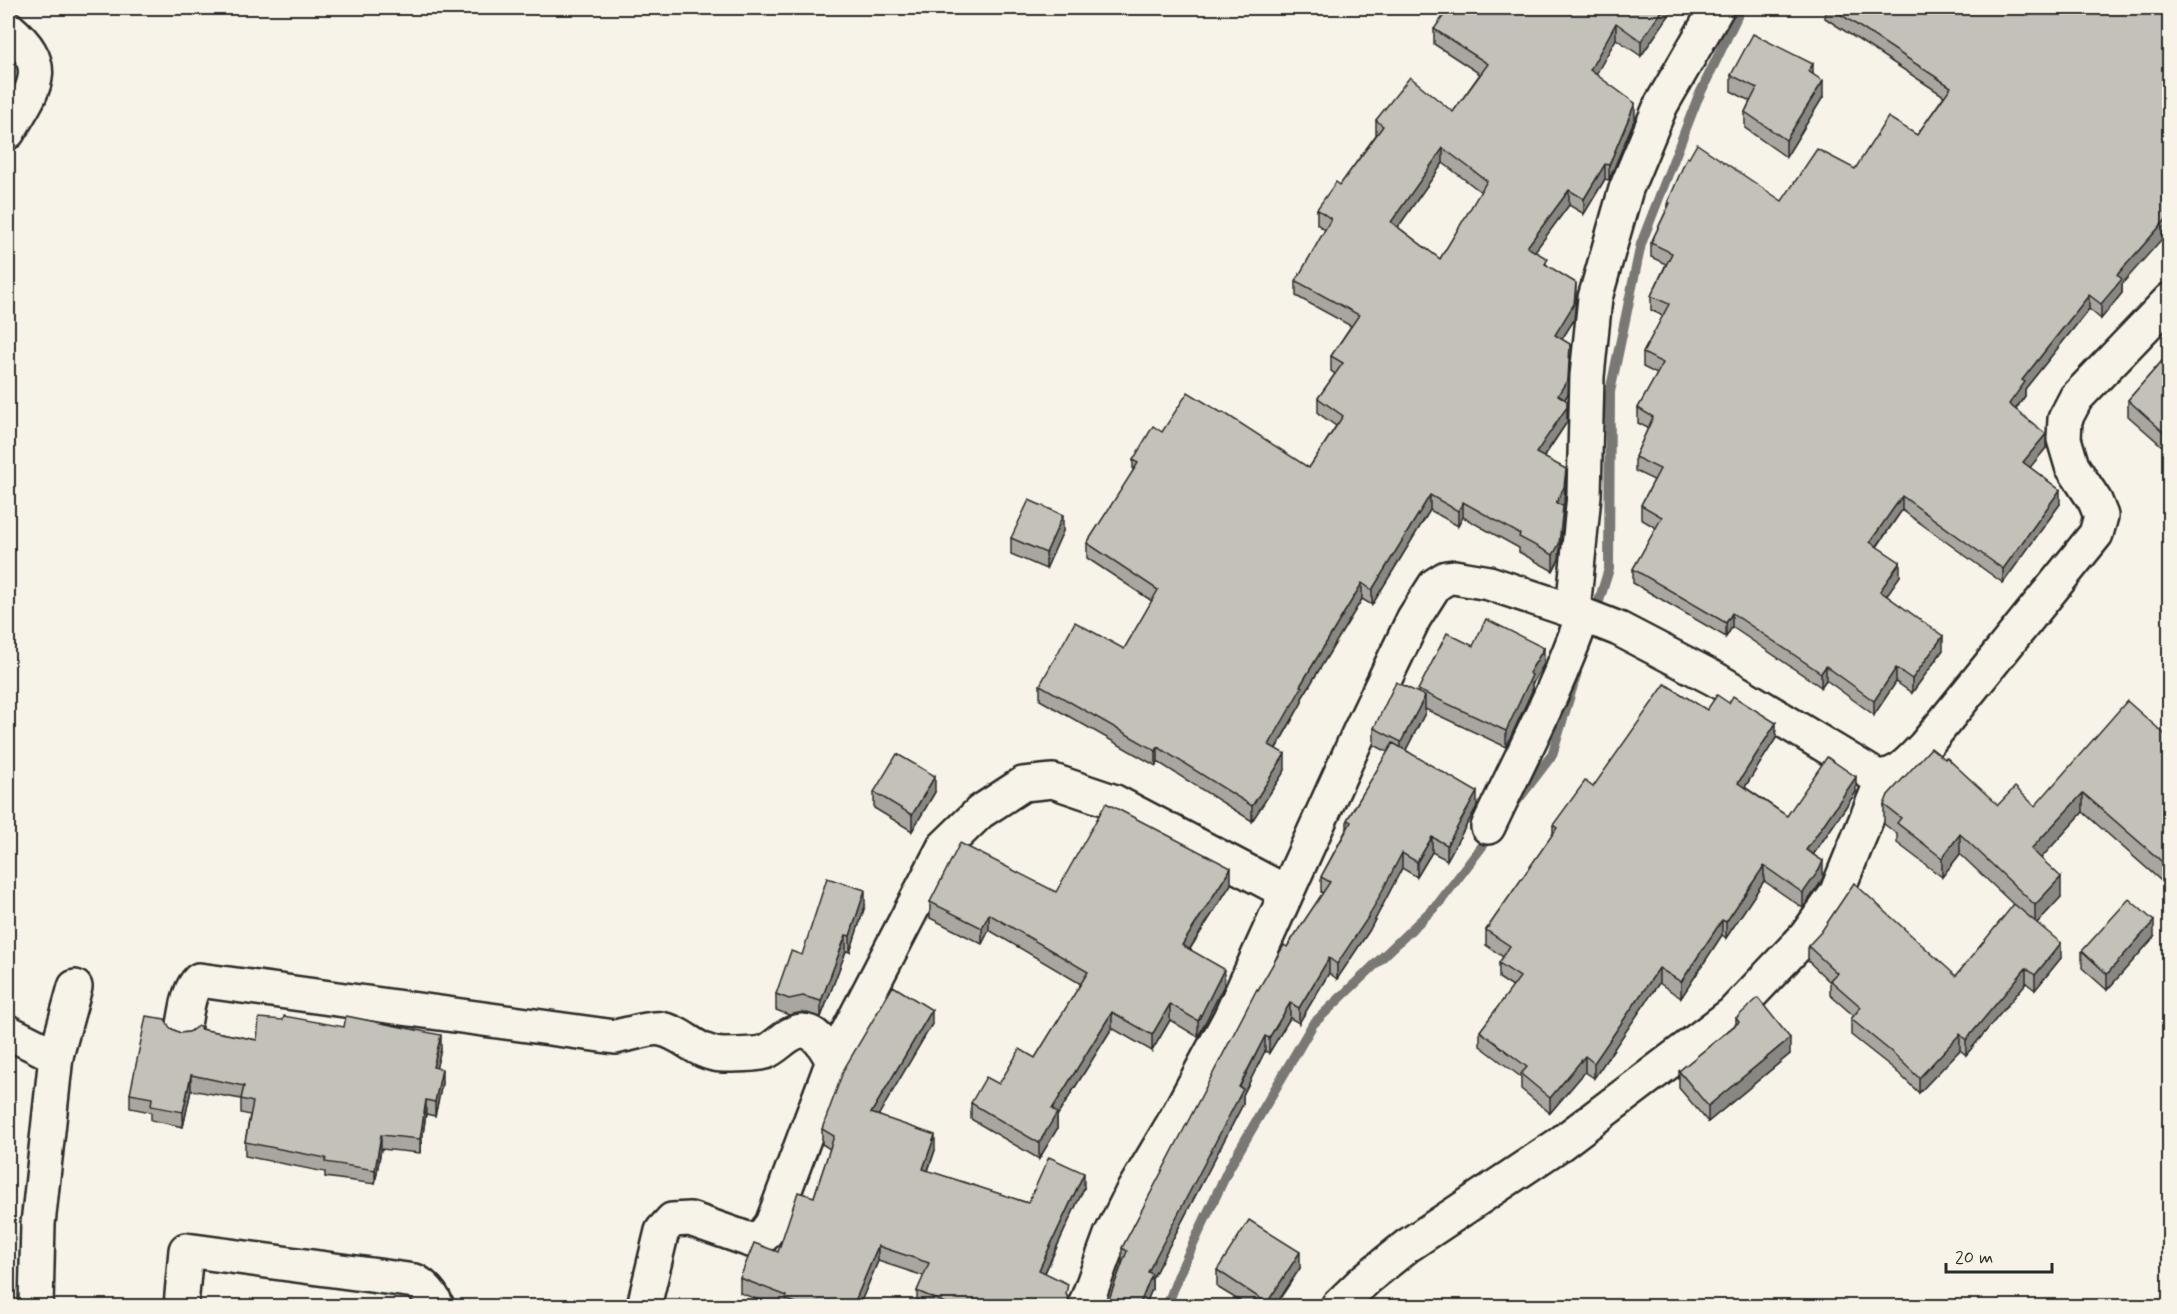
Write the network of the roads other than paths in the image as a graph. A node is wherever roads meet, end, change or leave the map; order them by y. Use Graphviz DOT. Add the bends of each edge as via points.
graph roads {
  1 [pos="1718,8"];
  2 [pos="8,28"];
  3 [pos="8,132"];
  4 [pos="2169,300"];
  5 [pos="1580,614"];
  6 [pos="1883,778"];
  7 [pos="1488,827"];
  8 [pos="1286,892"];
  9 [pos="75,987"];
  10 [pos="183,1029"];
  11 [pos="8,1032"];
  12 [pos="56,1056"];
  13 [pos="833,1061"];
  14 [pos="36,1306"];
  15 [pos="181,1306"];
  16 [pos="437,1306"];
  17 [pos="644,1306"];
  18 [pos="1085,1306"];
  19 [pos="1338,1306"];
  1 -- 5 [label="street" via="1661,105 1626,189 1595,298 1587,376"];
  2 -- 3 [label="street" via="30,50 36,65 28,98"];
  4 -- 6 [label="street" via="2076,398 2065,420 2064,439 2072,466 2101,516 2096,534 1924,747 1898,771"];
  5 -- 6 [label="street" via="1619,629 1715,679"];
  5 -- 7 [label="street" via="1570,652"];
  5 -- 8 [label="street" via="1481,582 1454,577 1435,585 1414,618"];
  6 -- 19 [label="street" via="1836,894 1806,936 1732,1014 1560,1144 1407,1246"];
  8 -- 13 [label="street" via="1115,802 1053,781 1023,784 980,812 944,847"];
  8 -- 18 [label="street" via="1216,1046 1111,1235"];
  9 -- 12 [label="street"];
  10 -- 13 [label="street" via="191,993 199,980 615,1037 658,1028 675,1033 698,1050 722,1055 765,1052 802,1031 821,1041"];
  11 -- 12 [label="street"];
  12 -- 14 [label="street" via="38,1224"];
  13 -- 17 [label="street" via="772,1224 763,1236 750,1240 690,1219 672,1220 662,1231"];
  15 -- 16 [label="street" via="186,1250 415,1281 434,1297"];
}
